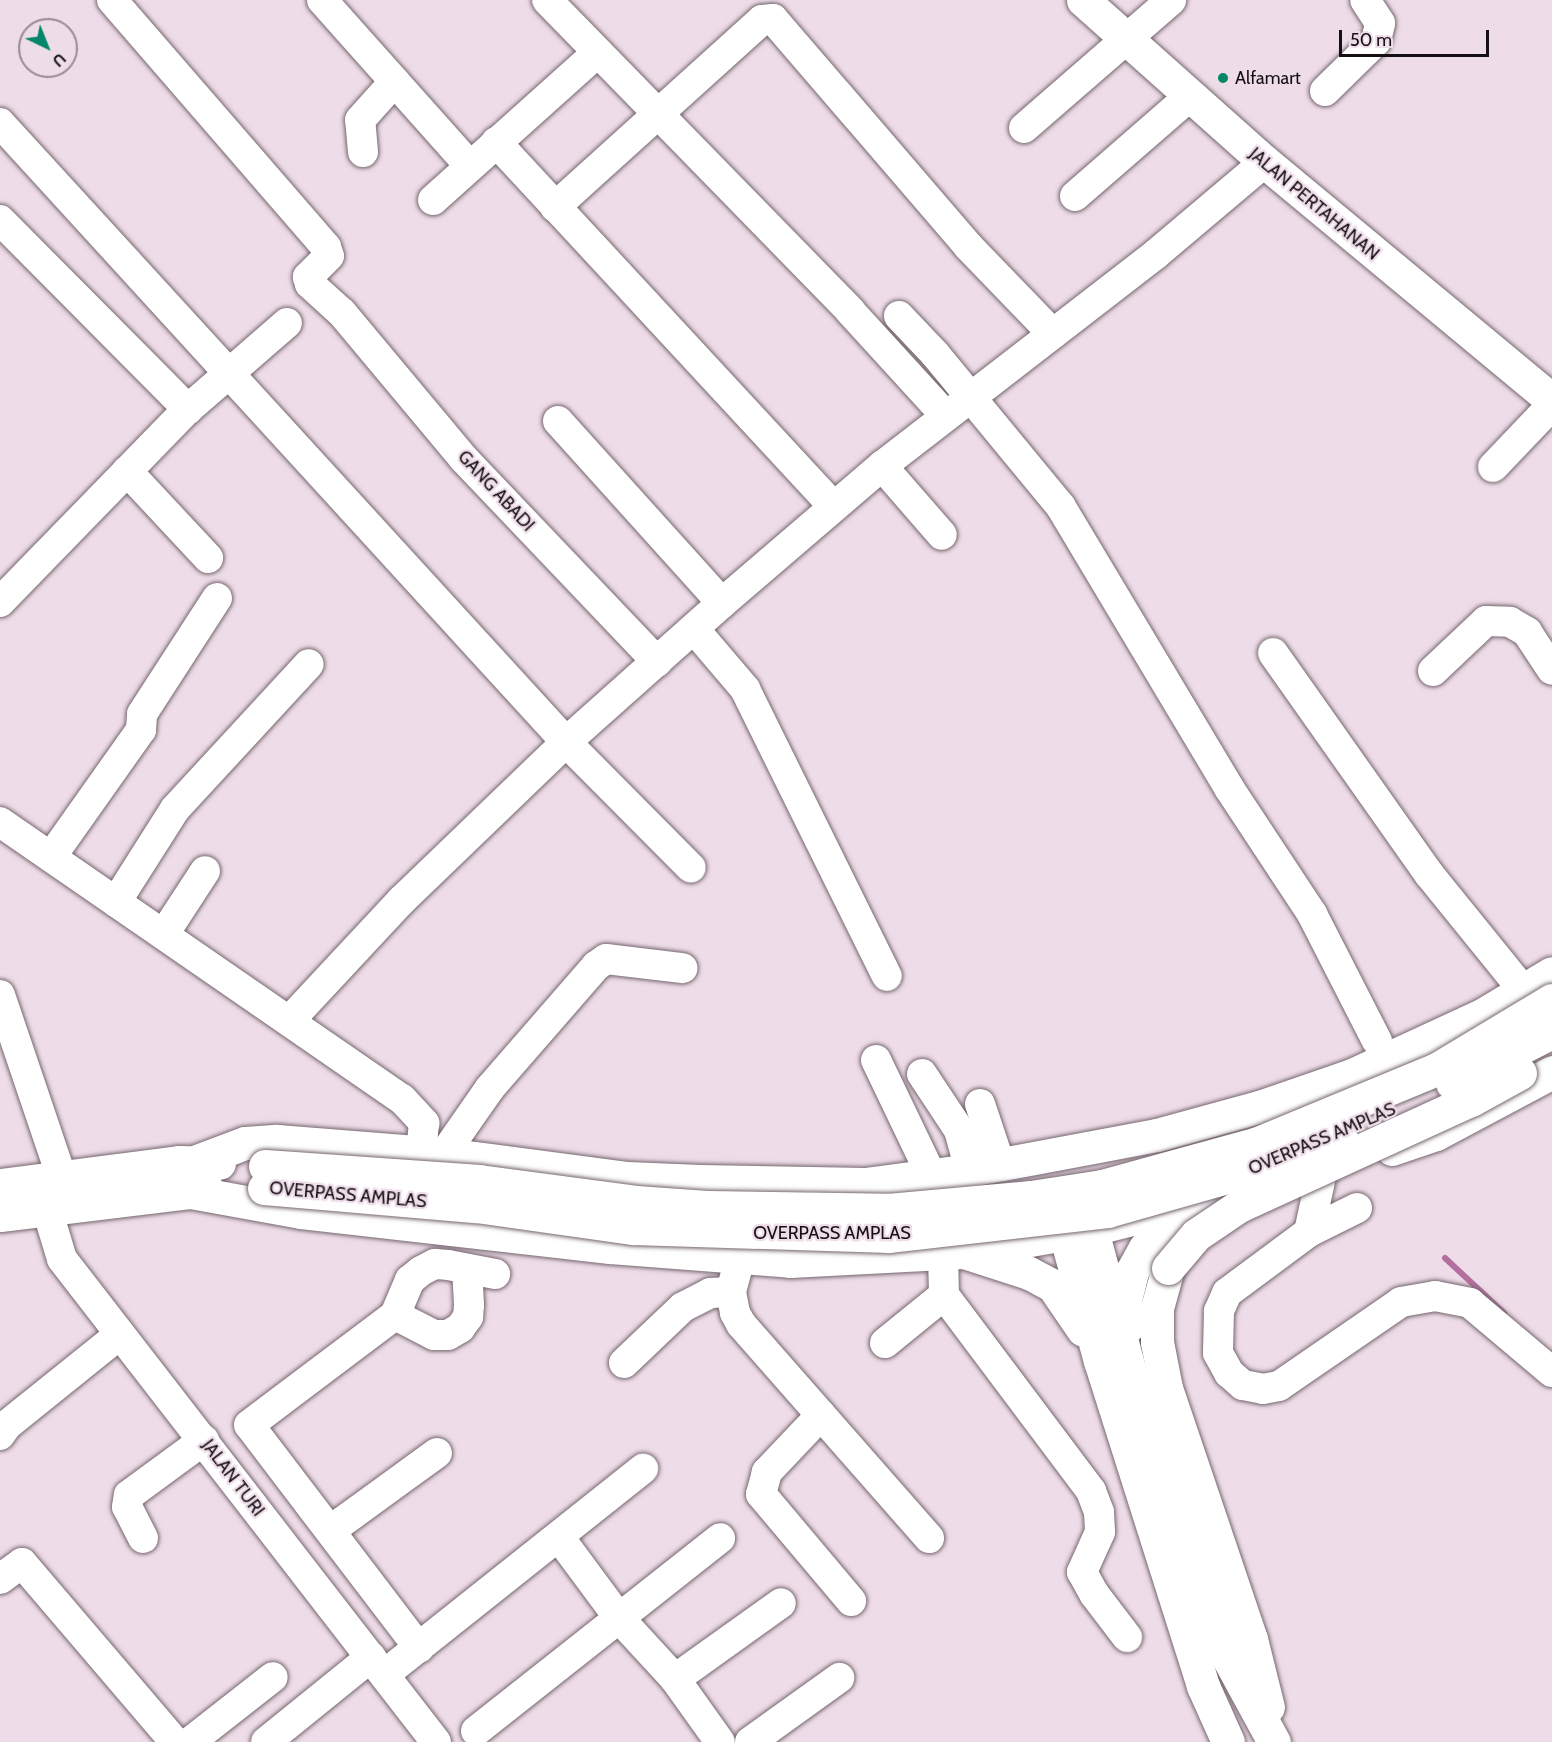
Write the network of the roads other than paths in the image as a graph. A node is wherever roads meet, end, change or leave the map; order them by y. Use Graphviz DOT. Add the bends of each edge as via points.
graph roads {
  1 [pos="112,0"];
  2 [pos="322,0"];
  3 [pos="547,0"];
  4 [pos="1083,0"];
  5 [pos="1171,0"];
  6 [pos="1365,0"];
  7 [pos="1127,40"];
  8 [pos="597,53"];
  9 [pos="395,81"];
  10 [pos="1325,91"];
  11 [pos="1189,97"];
  12 [pos="655,115"];
  13 [pos="0,123"];
  14 [pos="1024,128"];
  15 [pos="496,142"];
  16 [pos="363,152"];
  17 [pos="1265,162"];
  18 [pos="469,165"];
  19 [pos="1075,196"];
  20 [pos="433,200"];
  21 [pos="555,207"];
  22 [pos="0,220"];
  23 [pos="899,316"];
  24 [pos="287,323"];
  25 [pos="1053,334"];
  26 [pos="227,375"];
  27 [pos="970,396"];
  28 [pos="1552,400"];
  29 [pos="1552,405"];
  30 [pos="188,409"];
  31 [pos="945,415"];
  32 [pos="558,421"];
  33 [pos="882,466"];
  34 [pos="1492,467"];
  35 [pos="127,471"];
  36 [pos="833,506"];
  37 [pos="942,535"];
  38 [pos="208,558"];
  39 [pos="6,582"];
  40 [pos="217,598"];
  41 [pos="722,603"];
  42 [pos="694,629"];
  43 [pos="1273,653"];
  44 [pos="657,662"];
  45 [pos="309,663"];
  46 [pos="1433,670"];
  47 [pos="1552,670"];
  48 [pos="566,742"];
  49 [pos="0,822"];
  50 [pos="51,857"];
  51 [pos="691,868"];
  52 [pos="205,871"];
  53 [pos="116,902"];
  54 [pos="164,934"];
  55 [pos="1552,953"];
  56 [pos="682,968"];
  57 [pos="1552,973"];
  58 [pos="887,976"];
  59 [pos="1514,979"];
  60 [pos="0,995"];
  61 [pos="1552,1000"];
  62 [pos="290,1020"];
  63 [pos="1552,1032"];
  64 [pos="1377,1041"];
  65 [pos="876,1060"];
  66 [pos="1551,1070"];
  67 [pos="922,1074"];
  68 [pos="980,1104"];
  69 [pos="1069,1151"];
  70 [pos="432,1153"];
  71 [pos="197,1161"];
  72 [pos="985,1167"];
  73 [pos="1322,1173"];
  74 [pos="931,1174"];
  75 [pos="61,1175"];
  76 [pos="265,1177"];
  77 [pos="0,1185"];
  78 [pos="185,1191"];
  79 [pos="1198,1204"];
  80 [pos="46,1206"];
  81 [pos="1357,1208"];
  82 [pos="0,1215"];
  83 [pos="1080,1232"];
  84 [pos="1309,1232"];
  85 [pos="953,1253"];
  86 [pos="740,1258"];
  87 [pos="731,1292"];
  88 [pos="944,1295"];
  89 [pos="395,1315"];
  90 [pos="120,1334"];
  91 [pos="885,1343"];
  92 [pos="1101,1360"];
  93 [pos="624,1363"];
  94 [pos="1552,1372"];
  95 [pos="1136,1395"];
  96 [pos="821,1415"];
  97 [pos="249,1425"];
  98 [pos="0,1435"];
  99 [pos="209,1447"];
  100 [pos="437,1453"];
  101 [pos="643,1469"];
  102 [pos="331,1530"];
  103 [pos="559,1537"];
  104 [pos="142,1538"];
  105 [pos="929,1538"];
  106 [pos="720,1539"];
  107 [pos="0,1580"];
  108 [pos="850,1601"];
  109 [pos="781,1603"];
  110 [pos="620,1618"];
  111 [pos="1127,1637"];
  112 [pos="419,1648"];
  113 [pos="378,1666"];
  114 [pos="273,1677"];
  115 [pos="839,1678"];
  116 [pos="675,1679"];
  117 [pos="1203,1686"];
  118 [pos="476,1731"];
  119 [pos="175,1742"];
  120 [pos="190,1742"];
  121 [pos="266,1742"];
  122 [pos="436,1742"];
  123 [pos="720,1742"];
  124 [pos="750,1742"];
  125 [pos="1209,1742"];
  126 [pos="1228,1742"];
  127 [pos="1275,1742"];
  1 -- 44 [label="street, GANG ABADI" via="327,247 328,256 308,281 342,314 464,459"];
  2 -- 9 [label="street"];
  3 -- 8 [label="street"];
  4 -- 7 [label="main road, JALAN PERTAHANAN"];
  5 -- 7 [label="street"];
  6 -- 10 [label="street" via="1380,23 1376,41"];
  7 -- 11 [label="main road, JALAN PERTAHANAN"];
  7 -- 14 [label="street"];
  8 -- 12 [label="street"];
  8 -- 15 [label="street"];
  9 -- 16 [label="street" via="360,120"];
  9 -- 18 [label="street"];
  11 -- 17 [label="main road, JALAN PERTAHANAN"];
  11 -- 19 [label="street"];
  12 -- 21 [label="street"];
  12 -- 25 [label="street" via="762,20 773,19 968,246"];
  12 -- 31 [label="street" via="850,310"];
  13 -- 26 [label="street"];
  15 -- 18 [label="street"];
  15 -- 21 [label="street"];
  17 -- 25 [label="street"];
  17 -- 28 [label="main road, JALAN PERTAHANAN"];
  18 -- 20 [label="street"];
  21 -- 36 [label="street"];
  22 -- 30 [label="street"];
  23 -- 27 [label="street"];
  24 -- 26 [label="street"];
  25 -- 27 [label="street"];
  26 -- 30 [label="street"];
  26 -- 48 [label="street"];
  27 -- 31 [label="street"];
  27 -- 64 [label="street" via="1061,507 1229,788 1312,914"];
  29 -- 34 [label="street"];
  30 -- 35 [label="street"];
  31 -- 33 [label="street"];
  32 -- 41 [label="street"];
  33 -- 36 [label="street"];
  33 -- 37 [label="street"];
  35 -- 38 [label="street"];
  35 -- 39 [label="street"];
  36 -- 41 [label="street"];
  40 -- 50 [label="street" via="142,714 141,730"];
  41 -- 42 [label="street"];
  42 -- 44 [label="street"];
  42 -- 58 [label="street" via="745,689"];
  43 -- 59 [label="street" via="1429,874"];
  44 -- 48 [label="street"];
  45 -- 53 [label="street" via="175,809"];
  46 -- 47 [label="street" via="1486,621 1510,622 1527,632"];
  48 -- 51 [label="street"];
  48 -- 62 [label="street" via="395,908"];
  49 -- 50 [label="street"];
  50 -- 53 [label="street"];
  52 -- 54 [label="street"];
  53 -- 54 [label="street"];
  54 -- 62 [label="street"];
  55 -- 59 [label="main road"];
  56 -- 70 [label="street" via="606,959 596,966"];
  57 -- 69 [label="main road" via="1484,1014 1352,1075 1259,1107 1157,1135"];
  59 -- 64 [label="main road"];
  60 -- 75 [label="street"];
  61 -- 76 [label="main road, OVERPASS AMPLAS, bridge" via="1437,1069 1258,1143 1102,1186 1031,1197 888,1210 707,1207 636,1202 479,1181"];
  62 -- 70 [label="street" via="402,1099 424,1123"];
  63 -- 76 [label="main road, OVERPASS AMPLAS, bridge" via="1440,1089 1270,1165 1107,1211 1034,1222 889,1236 633,1228"];
  64 -- 69 [label="main road" via="1302,1073"];
  65 -- 74 [label="street"];
  66 -- 73 [label="main road" via="1436,1134"];
  66 -- 127 [label="main road, bridge" via="1471,1100 1239,1206 1196,1235 1168,1268 1157,1308 1157,1342 1166,1388 1251,1639"];
  67 -- 72 [label="street"];
  68 -- 72 [label="street"];
  69 -- 72 [label="main road"];
  69 -- 83 [label="main road"];
  70 -- 71 [label="main road" via="277,1141 245,1143"];
  70 -- 74 [label="main road" via="627,1178 865,1184"];
  71 -- 75 [label="main road"];
  71 -- 76 [label="main road, OVERPASS AMPLAS"];
  72 -- 74 [label="main road"];
  73 -- 79 [label="main road"];
  73 -- 84 [label="street"];
  75 -- 77 [label="main road"];
  76 -- 78 [label="main road, OVERPASS AMPLAS"];
  78 -- 80 [label="main road"];
  78 -- 86 [label="main road" via="301,1212"];
  79 -- 83 [label="main road"];
  79 -- 95 [label="main road" via="1164,1228 1145,1248 1132,1271 1125,1300"];
  80 -- 82 [label="main road"];
  80 -- 90 [label="street, JALAN TURI" via="62,1259"];
  81 -- 84 [label="street"];
  83 -- 85 [label="main road"];
  83 -- 92 [label="main road"];
  83 -- 95 [label="main road"];
  84 -- 94 [label="street" via="1227,1293 1219,1311 1218,1353 1229,1373 1243,1385 1263,1389 1279,1386 1401,1302 1435,1296 1470,1303"];
  85 -- 86 [label="main road" via="790,1261"];
  85 -- 88 [label="street"];
  85 -- 92 [label="main road" via="1029,1273 1053,1286"];
  86 -- 87 [label="street"];
  87 -- 93 [label="street" via="710,1293 683,1307"];
  87 -- 96 [label="street" via="741,1324"];
  88 -- 91 [label="street"];
  88 -- 111 [label="street" via="1091,1491 1099,1512 1100,1532 1082,1572"];
  89 -- 89 [label="street" via="410,1280 421,1271 435,1264 481,1271 468,1317 448,1335 434,1335"];
  89 -- 97 [label="street"];
  90 -- 98 [label="street" via="7,1425"];
  90 -- 99 [label="street, JALAN TURI"];
  92 -- 117 [label="main road"];
  95 -- 127 [label="main road" via="1226,1654"];
  96 -- 105 [label="street"];
  96 -- 108 [label="street" via="767,1472 760,1494"];
  97 -- 99 [label="street"];
  97 -- 102 [label="street"];
  99 -- 104 [label="street" via="129,1495 127,1508"];
  99 -- 113 [label="street, JALAN TURI"];
  100 -- 102 [label="street"];
  101 -- 103 [label="street"];
  102 -- 112 [label="street"];
  103 -- 110 [label="street"];
  103 -- 112 [label="street"];
  106 -- 110 [label="street"];
  107 -- 119 [label="street" via="22,1563"];
  109 -- 116 [label="street"];
  110 -- 116 [label="street"];
  110 -- 118 [label="street"];
  112 -- 113 [label="street"];
  113 -- 121 [label="street"];
  113 -- 122 [label="street, JALAN TURI"];
  114 -- 120 [label="street"];
  115 -- 124 [label="street"];
  116 -- 123 [label="street"];
  117 -- 125 [label="main road"];
  117 -- 126 [label="main road"];
}
